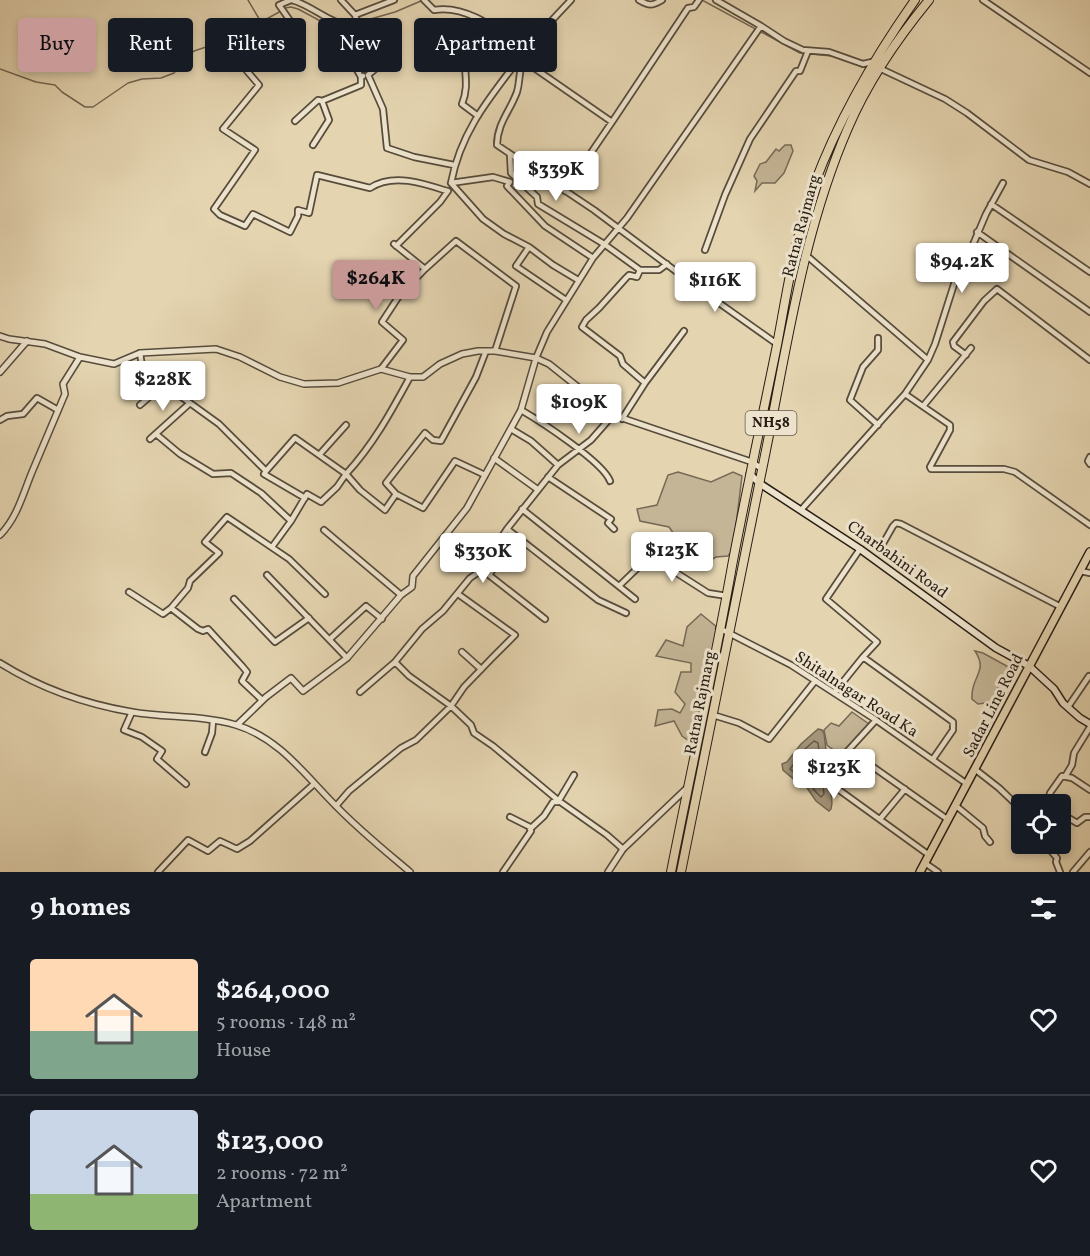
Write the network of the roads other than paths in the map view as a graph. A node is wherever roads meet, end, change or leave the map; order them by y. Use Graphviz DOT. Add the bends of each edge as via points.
graph roads {
  1 [pos="291,0"];
  2 [pos="341,0"];
  3 [pos="394,0"];
  4 [pos="424,0"];
  5 [pos="571,0"];
  6 [pos="639,0"];
  7 [pos="662,0"];
  8 [pos="699,0"];
  9 [pos="716,0"];
  10 [pos="915,0"];
  11 [pos="929,0"];
  12 [pos="983,0"];
  13 [pos="355,15"];
  14 [pos="473,18"];
  15 [pos="555,18"];
  16 [pos="761,26"];
  17 [pos="808,51"];
  18 [pos="872,62"];
  19 [pos="879,68"];
  20 [pos="358,72"];
  21 [pos="372,72"];
  22 [pos="465,72"];
  23 [pos="510,72"];
  24 [pos="520,72"];
  25 [pos="538,72"];
  26 [pos="1090,73"];
  27 [pos="368,75"];
  28 [pos="361,77"];
  29 [pos="322,101"];
  30 [pos="478,116"];
  31 [pos="295,121"];
  32 [pos="612,123"];
  33 [pos="313,145"];
  34 [pos="510,155"];
  35 [pos="454,165"];
  36 [pos="451,183"];
  37 [pos="1003,183"];
  38 [pos="1090,184"];
  39 [pos="447,191"];
  40 [pos="565,191"];
  41 [pos="991,204"];
  42 [pos="618,228"];
  43 [pos="977,232"];
  44 [pos="604,244"];
  45 [pos="529,247"];
  46 [pos="705,250"];
  47 [pos="806,255"];
  48 [pos="593,258"];
  49 [pos="667,264"];
  50 [pos="425,269"];
  51 [pos="640,270"];
  52 [pos="1090,272"];
  53 [pos="578,280"];
  54 [pos="566,300"];
  55 [pos="1090,312"];
  56 [pos="684,331"];
  57 [pos="0,336"];
  58 [pos="878,338"];
  59 [pos="27,341"];
  60 [pos="777,344"];
  61 [pos="971,348"];
  62 [pos="486,351"];
  63 [pos="495,351"];
  64 [pos="140,353"];
  65 [pos="966,355"];
  66 [pos="80,357"];
  67 [pos="536,358"];
  68 [pos="928,360"];
  69 [pos="1090,360"];
  70 [pos="381,369"];
  71 [pos="0,372"];
  72 [pos="410,377"];
  73 [pos="645,383"];
  74 [pos="163,385"];
  75 [pos="906,394"];
  76 [pos="190,403"];
  77 [pos="140,405"];
  78 [pos="924,405"];
  79 [pos="58,410"];
  80 [pos="521,410"];
  81 [pos="613,415"];
  82 [pos="622,419"];
  83 [pos="0,420"];
  84 [pos="346,425"];
  85 [pos="878,425"];
  86 [pos="511,429"];
  87 [pos="156,434"];
  88 [pos="150,439"];
  89 [pos="579,451"];
  90 [pos="320,454"];
  91 [pos="1090,457"];
  92 [pos="494,458"];
  93 [pos="752,462"];
  94 [pos="1090,464"];
  95 [pos="558,465"];
  96 [pos="762,469"];
  97 [pos="266,471"];
  98 [pos="346,474"];
  99 [pos="750,474"];
  100 [pos="485,475"];
  101 [pos="548,477"];
  102 [pos="609,481"];
  103 [pos="759,483"];
  104 [pos="537,489"];
  105 [pos="396,494"];
  106 [pos="305,498"];
  107 [pos="522,509"];
  108 [pos="801,510"];
  109 [pos="291,521"];
  110 [pos="1090,525"];
  111 [pos="507,529"];
  112 [pos="614,529"];
  113 [pos="324,530"];
  114 [pos="0,535"];
  115 [pos="272,546"];
  116 [pos="881,547"];
  117 [pos="860,549"];
  118 [pos="1090,552"];
  119 [pos="1080,571"];
  120 [pos="1090,573"];
  121 [pos="476,574"];
  122 [pos="267,575"];
  123 [pos="619,586"];
  124 [pos="129,592"];
  125 [pos="325,594"];
  126 [pos="458,594"];
  127 [pos="401,595"];
  128 [pos="727,596"];
  129 [pos="234,599"];
  130 [pos="635,599"];
  131 [pos="1061,607"];
  132 [pos="171,608"];
  133 [pos="626,613"];
  134 [pos="309,618"];
  135 [pos="382,619"];
  136 [pos="545,619"];
  137 [pos="719,628"];
  138 [pos="728,632"];
  139 [pos="330,639"];
  140 [pos="462,652"];
  141 [pos="863,657"];
  142 [pos="347,658"];
  143 [pos="395,662"];
  144 [pos="0,663"];
  145 [pos="1029,666"];
  146 [pos="481,669"];
  147 [pos="1089,676"];
  148 [pos="815,681"];
  149 [pos="360,692"];
  150 [pos="834,693"];
  151 [pos="262,700"];
  152 [pos="451,706"];
  153 [pos="1068,707"];
  154 [pos="132,712"];
  155 [pos="713,715"];
  156 [pos="876,720"];
  157 [pos="213,721"];
  158 [pos="237,725"];
  159 [pos="1090,725"];
  160 [pos="849,750"];
  161 [pos="205,752"];
  162 [pos="933,759"];
  163 [pos="976,770"];
  164 [pos="574,775"];
  165 [pos="1066,775"];
  166 [pos="186,784"];
  167 [pos="315,784"];
  168 [pos="967,784"];
  169 [pos="687,788"];
  170 [pos="905,789"];
  171 [pos="1090,790"];
  172 [pos="1051,794"];
  173 [pos="1011,799"];
  174 [pos="558,801"];
  175 [pos="955,805"];
  176 [pos="336,806"];
  177 [pos="510,817"];
  178 [pos="1090,817"];
  179 [pos="880,819"];
  180 [pos="947,819"];
  181 [pos="1071,819"];
  182 [pos="530,829"];
  183 [pos="990,842"];
  184 [pos="623,849"];
  185 [pos="1090,852"];
  186 [pos="1054,854"];
  187 [pos="929,855"];
  188 [pos="925,863"];
  189 [pos="158,872"];
  190 [pos="410,872"];
  191 [pos="503,872"];
  192 [pos="608,872"];
  193 [pos="671,872"];
  194 [pos="681,872"];
  195 [pos="920,872"];
  196 [pos="938,872"];
  197 [pos="1060,872"];
  198 [pos="1073,872"];
  1 -- 13 [label="street" via="334,23 349,26 357,21"];
  1 -- 39 [label="street" via="279,5 291,22 248,71 259,85 223,129 255,150 214,209 245,226 253,214 290,232 298,210 309,213 317,175 370,188 380,181 400,180"];
  2 -- 13 [label="street"];
  3 -- 13 [label="street"];
  4 -- 14 [label="street" via="434,10 463,11"];
  5 -- 15 [label="street"];
  6 -- 7 [label="street" via="652,6"];
  8 -- 32 [label="street" via="688,8"];
  9 -- 16 [label="street"];
  10 -- 18 [label="highway, Ratna Rajmarg / NH58"];
  11 -- 19 [label="highway, Ratna Rajmarg / NH58"];
  12 -- 26 [label="street"];
  16 -- 17 [label="street"];
  16 -- 42 [label="street"];
  17 -- 18 [label="street" via="829,52 863,64"];
  17 -- 46 [label="street" via="800,71 789,80 750,139"];
  18 -- 19 [label="street"];
  18 -- 60 [label="highway, Ratna Rajmarg / NH58" via="842,118 814,186"];
  19 -- 38 [label="street" via="945,99 1029,160 1068,172"];
  19 -- 47 [label="highway, Ratna Rajmarg / NH58" via="835,160"];
  20 -- 28 [label="street"];
  21 -- 27 [label="street"];
  22 -- 30 [label="street" via="467,90 462,104"];
  23 -- 30 [label="street"];
  24 -- 34 [label="street" via="516,94 497,134 497,145"];
  25 -- 32 [label="street"];
  27 -- 28 [label="street"];
  27 -- 35 [label="street" via="383,109 387,148"];
  28 -- 29 [label="street" via="361,85"];
  29 -- 31 [label="street" via="318,100"];
  29 -- 33 [label="street" via="329,120"];
  30 -- 35 [label="street" via="464,136"];
  32 -- 40 [label="street"];
  34 -- 40 [label="street"];
  34 -- 44 [label="street" via="511,173 537,197 538,204"];
  35 -- 36 [label="street"];
  36 -- 39 [label="street"];
  36 -- 45 [label="street" via="483,219"];
  36 -- 48 [label="street" via="493,177 510,182 507,186 545,226"];
  37 -- 41 [label="street"];
  39 -- 50 [label="street" via="395,245"];
  40 -- 42 [label="street"];
  41 -- 43 [label="street"];
  41 -- 52 [label="street"];
  42 -- 44 [label="street"];
  42 -- 49 [label="street"];
  43 -- 55 [label="street"];
  43 -- 68 [label="street" via="956,278"];
  44 -- 48 [label="street"];
  44 -- 51 [label="street"];
  45 -- 53 [label="street"];
  45 -- 54 [label="street" via="516,267"];
  47 -- 68 [label="street"];
  47 -- 96 [label="highway, Ratna Rajmarg / NH58"];
  48 -- 53 [label="street"];
  49 -- 51 [label="street" via="659,270"];
  49 -- 60 [label="street"];
  50 -- 63 [label="street" via="456,241 516,286"];
  50 -- 70 [label="street" via="399,296 382,322 403,340"];
  51 -- 73 [label="street" via="637,277 629,275 582,327 620,356 623,364"];
  53 -- 54 [label="street"];
  54 -- 67 [label="street"];
  56 -- 73 [label="street"];
  57 -- 59 [label="street"];
  58 -- 85 [label="street" via="878,350 863,367 850,400"];
  59 -- 66 [label="street"];
  59 -- 71 [label="street"];
  60 -- 93 [label="highway, Ratna Rajmarg / NH58"];
  61 -- 65 [label="street"];
  62 -- 63 [label="street"];
  62 -- 72 [label="street" via="462,354 423,377"];
  62 -- 105 [label="street" via="441,441 425,433 386,483"];
  63 -- 67 [label="street"];
  64 -- 66 [label="street" via="114,364"];
  64 -- 70 [label="street" via="216,349 304,384 338,383"];
  64 -- 74 [label="street" via="142,366"];
  65 -- 69 [label="street" via="953,342 996,289"];
  65 -- 78 [label="street"];
  66 -- 79 [label="street" via="63,384 65,394"];
  67 -- 80 [label="street"];
  67 -- 81 [label="street"];
  68 -- 75 [label="street"];
  70 -- 72 [label="street"];
  72 -- 98 [label="street" via="377,435"];
  73 -- 82 [label="street"];
  74 -- 76 [label="street"];
  74 -- 77 [label="street"];
  75 -- 78 [label="street"];
  75 -- 85 [label="street"];
  76 -- 87 [label="street"];
  76 -- 97 [label="street" via="219,424"];
  78 -- 110 [label="street" via="950,425 931,469 1015,472"];
  79 -- 83 [label="street" via="37,398 23,414"];
  79 -- 114 [label="street" via="26,492"];
  80 -- 86 [label="street"];
  80 -- 89 [label="street"];
  81 -- 82 [label="street"];
  81 -- 89 [label="street"];
  82 -- 93 [label="street"];
  84 -- 90 [label="street"];
  85 -- 108 [label="street"];
  86 -- 92 [label="street"];
  86 -- 95 [label="street"];
  87 -- 88 [label="street"];
  87 -- 109 [label="street" via="213,474 231,473 261,493"];
  89 -- 95 [label="street"];
  89 -- 102 [label="street"];
  90 -- 97 [label="street" via="295,438"];
  90 -- 98 [label="street"];
  91 -- 94 [label="street"];
  92 -- 100 [label="street"];
  92 -- 104 [label="street"];
  93 -- 96 [label="street"];
  93 -- 99 [label="highway, Ratna Rajmarg / NH58"];
  95 -- 101 [label="street"];
  96 -- 103 [label="highway, Ratna Rajmarg / NH58"];
  97 -- 106 [label="street" via="264,474"];
  98 -- 105 [label="street" via="385,510"];
  98 -- 106 [label="street" via="321,502 307,494"];
  99 -- 103 [label="main road, Charbahini Road"];
  99 -- 128 [label="highway, Ratna Rajmarg / NH58"];
  100 -- 105 [label="street" via="455,460 423,508"];
  100 -- 127 [label="street" via="467,508 413,576 412,586"];
  101 -- 104 [label="street"];
  101 -- 112 [label="street" via="611,519 608,524"];
  103 -- 108 [label="main road, Charbahini Road"];
  103 -- 138 [label="highway, Ratna Rajmarg / NH58"];
  104 -- 107 [label="street"];
  106 -- 109 [label="street"];
  107 -- 111 [label="street"];
  107 -- 123 [label="street"];
  108 -- 117 [label="main road, Charbahini Road"];
  109 -- 115 [label="street"];
  111 -- 133 [label="street" via="598,600"];
  111 -- 136 [label="street" via="501,538 507,549 489,574"];
  113 -- 127 [label="street"];
  115 -- 125 [label="street"];
  115 -- 132 [label="street" via="227,517 205,542 219,553 190,581"];
  116 -- 131 [label="street" via="893,526 901,524"];
  117 -- 141 [label="street" via="826,599 877,642"];
  117 -- 145 [label="main road, Charbahini Road" via="996,648"];
  118 -- 119 [label="main road, Sadar Line Road"];
  119 -- 120 [label="street"];
  119 -- 131 [label="main road, Sadar Line Road"];
  121 -- 126 [label="street"];
  122 -- 134 [label="street"];
  123 -- 128 [label="street" via="650,556 708,593"];
  123 -- 130 [label="street"];
  124 -- 132 [label="street" via="163,615"];
  126 -- 143 [label="street"];
  126 -- 146 [label="street" via="515,635"];
  127 -- 135 [label="street"];
  128 -- 137 [label="highway, Ratna Rajmarg / NH58"];
  129 -- 134 [label="street" via="275,642"];
  131 -- 145 [label="main road, Sadar Line Road"];
  132 -- 151 [label="street" via="198,629 208,629 247,672 242,681"];
  134 -- 139 [label="street"];
  135 -- 139 [label="street" via="366,606"];
  135 -- 142 [label="street"];
  137 -- 138 [label="street, Shitalnagar Road Ka"];
  137 -- 169 [label="highway, Ratna Rajmarg / NH58"];
  138 -- 148 [label="street, Shitalnagar Road Ka"];
  138 -- 155 [label="highway, Ratna Rajmarg / NH58"];
  139 -- 142 [label="street"];
  140 -- 146 [label="street"];
  141 -- 150 [label="street"];
  141 -- 162 [label="street" via="953,722 953,730"];
  142 -- 151 [label="street" via="303,691 291,678"];
  143 -- 149 [label="street"];
  143 -- 152 [label="street"];
  144 -- 154 [label="street" via="26,679 73,698"];
  145 -- 153 [label="main road, Charbahini Road"];
  145 -- 163 [label="main road, Sadar Line Road"];
  146 -- 152 [label="street"];
  147 -- 153 [label="street"];
  148 -- 150 [label="street, Shitalnagar Road Ka"];
  148 -- 155 [label="street" via="769,739"];
  150 -- 156 [label="street, Shitalnagar Road Ka"];
  151 -- 158 [label="street"];
  152 -- 174 [label="street" via="474,733"];
  152 -- 176 [label="street"];
  153 -- 159 [label="main road, Charbahini Road"];
  154 -- 157 [label="street"];
  154 -- 166 [label="street" via="124,730 162,751 157,759"];
  155 -- 194 [label="highway, Ratna Rajmarg / NH58"];
  156 -- 160 [label="street"];
  156 -- 162 [label="street, Shitalnagar Road Ka"];
  157 -- 158 [label="street"];
  157 -- 161 [label="street"];
  158 -- 167 [label="street" via="281,749"];
  159 -- 165 [label="street"];
  160 -- 170 [label="street"];
  160 -- 179 [label="street" via="834,766 835,787"];
  162 -- 168 [label="street, Shitalnagar Road Ka"];
  163 -- 168 [label="main road, Sadar Line Road"];
  163 -- 173 [label="street"];
  164 -- 174 [label="street"];
  165 -- 171 [label="street"];
  165 -- 172 [label="street" via="1057,781"];
  167 -- 176 [label="street"];
  167 -- 189 [label="street" via="237,849 220,841 208,851 188,840"];
  168 -- 175 [label="main road, Sadar Line Road"];
  169 -- 184 [label="street"];
  169 -- 193 [label="highway, Ratna Rajmarg / NH58"];
  170 -- 179 [label="street"];
  170 -- 180 [label="street"];
  174 -- 182 [label="street"];
  174 -- 184 [label="street"];
  175 -- 180 [label="main road, Sadar Line Road"];
  175 -- 183 [label="street" via="983,828"];
  176 -- 190 [label="street"];
  177 -- 182 [label="street"];
  178 -- 181 [label="street" via="1077,823"];
  179 -- 187 [label="street"];
  180 -- 187 [label="main road, Sadar Line Road"];
  182 -- 191 [label="street"];
  184 -- 192 [label="street"];
  185 -- 198 [label="street"];
  186 -- 197 [label="street"];
  187 -- 188 [label="main road, Sadar Line Road"];
  188 -- 195 [label="main road, Sadar Line Road"];
  188 -- 196 [label="street"];
}
